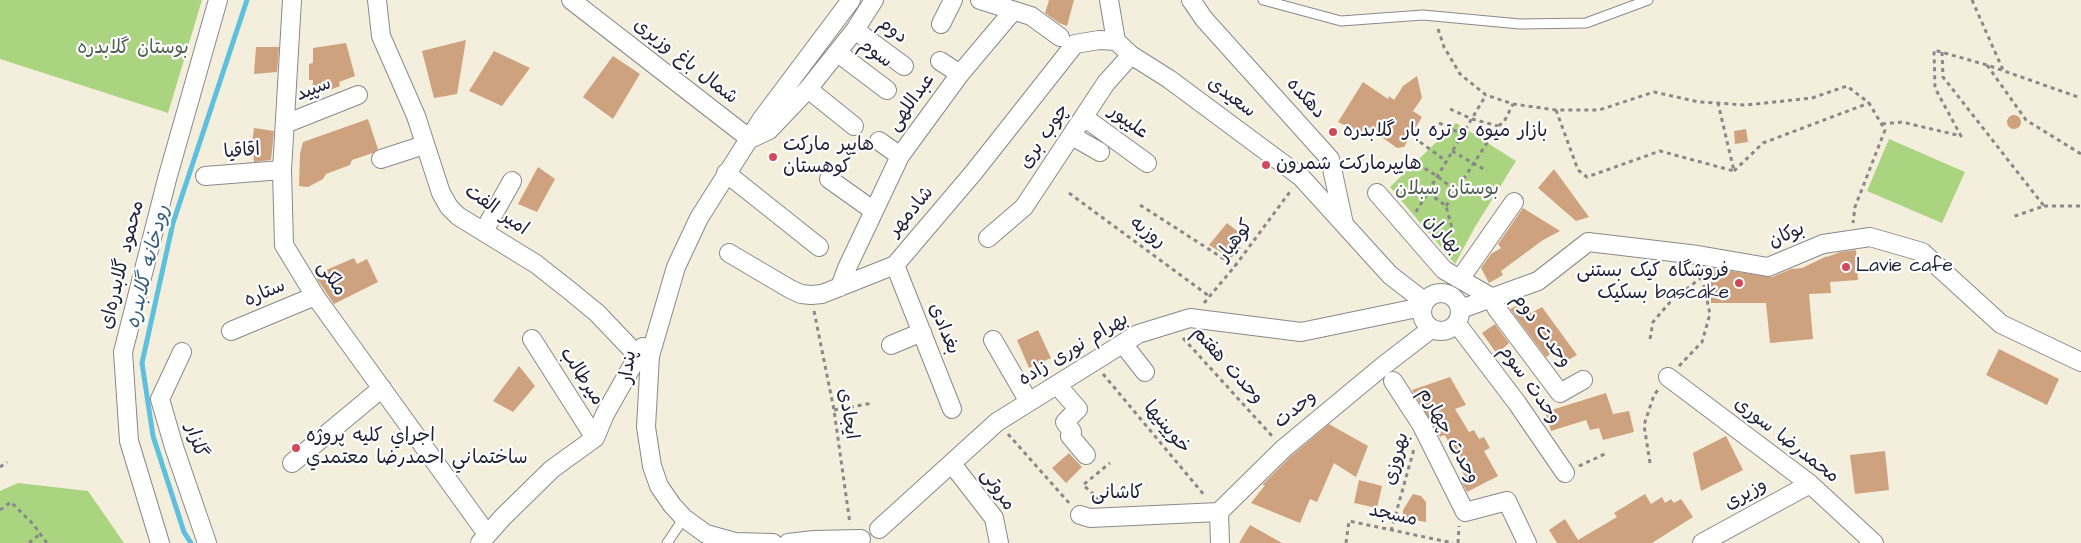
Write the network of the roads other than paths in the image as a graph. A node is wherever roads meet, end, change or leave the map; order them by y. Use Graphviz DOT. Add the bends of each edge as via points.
graph roads {
  1 [pos="218,0"];
  2 [pos="292,0"];
  3 [pos="377,0"];
  4 [pos="570,0"];
  5 [pos="851,0"];
  6 [pos="874,0"];
  7 [pos="953,0"];
  8 [pos="980,0"];
  9 [pos="1109,0"];
  10 [pos="1191,0"];
  11 [pos="1263,0"];
  12 [pos="1643,1"];
  13 [pos="1013,10"];
  14 [pos="941,24"];
  15 [pos="856,30"];
  16 [pos="1067,40"];
  17 [pos="1116,41"];
  18 [pos="838,53"];
  19 [pos="1131,55"];
  20 [pos="940,61"];
  21 [pos="904,66"];
  22 [pos="960,74"];
  23 [pos="808,89"];
  24 [pos="887,90"];
  25 [pos="358,95"];
  26 [pos="1085,118"];
  27 [pos="285,124"];
  28 [pos="854,126"];
  29 [pos="1072,136"];
  30 [pos="750,139"];
  31 [pos="879,141"];
  32 [pos="424,145"];
  33 [pos="1100,152"];
  34 [pos="900,156"];
  35 [pos="381,159"];
  36 [pos="1147,164"];
  37 [pos="282,170"];
  38 [pos="726,173"];
  39 [pos="205,176"];
  40 [pos="829,179"];
  41 [pos="512,180"];
  42 [pos="1378,193"];
  43 [pos="1514,202"];
  44 [pos="874,211"];
  45 [pos="1344,225"];
  46 [pos="484,231"];
  47 [pos="988,238"];
  48 [pos="819,246"];
  49 [pos="729,253"];
  50 [pos="895,265"];
  51 [pos="1460,279"];
  52 [pos="840,286"];
  53 [pos="315,296"];
  54 [pos="1491,297"];
  55 [pos="1424,304"];
  56 [pos="661,317"];
  57 [pos="1459,317"];
  58 [pos="1431,329"];
  59 [pos="231,331"];
  60 [pos="922,332"];
  61 [pos="532,339"];
  62 [pos="993,340"];
  63 [pos="1122,344"];
  64 [pos="891,345"];
  65 [pos="182,352"];
  66 [pos="638,356"];
  67 [pos="2081,362"];
  68 [pos="1145,372"];
  69 [pos="1668,377"];
  70 [pos="1583,380"];
  71 [pos="1393,381"];
  72 [pos="1057,385"];
  73 [pos="382,388"];
  74 [pos="1029,402"];
  75 [pos="952,409"];
  76 [pos="595,438"];
  77 [pos="1086,455"];
  78 [pos="292,463"];
  79 [pos="952,464"];
  80 [pos="1566,473"];
  81 [pos="1810,484"];
  82 [pos="1218,512"];
  83 [pos="1080,515"];
  84 [pos="684,518"];
  85 [pos="880,536"];
  86 [pos="484,538"];
  87 [pos="704,538"];
  88 [pos="858,540"];
  89 [pos="1864,540"];
  90 [pos="160,543"];
  91 [pos="207,543"];
  92 [pos="667,543"];
  93 [pos="773,543"];
  94 [pos="788,543"];
  95 [pos="999,543"];
  96 [pos="1220,543"];
  97 [pos="1526,543"];
  98 [pos="1702,543"];
  1 -- 90 [label="street, محمود گلابدره‌ای" via="167,179 123,352 129,441"];
  2 -- 27 [label="street, ملکی"];
  3 -- 32 [label="street, امیر الفت" via="381,36 416,116"];
  4 -- 30 [label="street, شمال باغ وزیری"];
  5 -- 30 [label="street, پندار" via="766,112"];
  6 -- 15 [label="street"];
  7 -- 14 [label="street"];
  8 -- 13 [label="street"];
  9 -- 17 [label="street"];
  10 -- 45 [label="street, دهکده" via="1204,19 1330,159"];
  11 -- 12 [label="lane" via="1341,21 1423,15 1520,24 1586,23"];
  13 -- 16 [label="street" via="1031,16"];
  13 -- 22 [label="street, عبداللهی"];
  15 -- 18 [label="street"];
  15 -- 21 [label="street, دوم"];
  16 -- 17 [label="street"];
  16 -- 50 [label="street, شادمهر" via="974,172"];
  17 -- 19 [label="street, سعیدی"];
  18 -- 23 [label="street"];
  18 -- 24 [label="street, سوم"];
  19 -- 26 [label="street, چوب بری" via="1106,83"];
  19 -- 45 [label="street, سعیدی" via="1169,79 1301,177"];
  20 -- 22 [label="street"];
  22 -- 34 [label="street, عبداللهی"];
  23 -- 28 [label="street"];
  23 -- 30 [label="street" via="769,130"];
  25 -- 27 [label="street, سپید"];
  26 -- 29 [label="street, چوب بری"];
  26 -- 36 [label="street, علیپور"];
  27 -- 37 [label="street, ملکی"];
  29 -- 33 [label="street"];
  29 -- 47 [label="street, چوب بری" via="1024,207"];
  30 -- 38 [label="street, پندار"];
  31 -- 34 [label="street"];
  32 -- 35 [label="street"];
  32 -- 46 [label="street, امیر الفت" via="441,194 449,206 458,216"];
  34 -- 44 [label="street, عبداللهی"];
  37 -- 39 [label="street, اقاقیا"];
  37 -- 53 [label="street, ملکی" via="284,244"];
  38 -- 48 [label="street"];
  38 -- 56 [label="street, پندار" via="676,266"];
  40 -- 44 [label="street"];
  41 -- 46 [label="street"];
  42 -- 51 [label="street, بهاران" via="1444,270"];
  43 -- 51 [label="street, بهاران"];
  44 -- 52 [label="street, عبداللهی"];
  45 -- 55 [label="street" via="1390,275"];
  46 -- 66 [label="street, امیر الفت" via="536,264 569,290 597,313"];
  49 -- 52 [label="street, شادمهر" via="801,294 822,294"];
  50 -- 52 [label="street, شادمهر"];
  50 -- 60 [label="street, بغدادی"];
  51 -- 54 [label="street, بهاران"];
  53 -- 59 [label="street, ستاره"];
  53 -- 73 [label="street, ملکی"];
  54 -- 57 [label="street, بوکان"];
  54 -- 67 [label="street, بوکان" via="1538,281 1588,242 1768,267 1824,244 1870,237 1922,252 2001,324"];
  54 -- 70 [label="street, وحدت دوم" via="1560,393"];
  55 -- 57 [label="street" via="1433,295 1445,293 1455,299"];
  55 -- 58 [label="street" via="1423,319"];
  55 -- 63 [label="street, بهرام نوری زاده" via="1300,332 1190,318 1138,334"];
  56 -- 66 [label="street"];
  56 -- 84 [label="street, پندار" via="650,356 646,427 652,466 659,486"];
  57 -- 58 [label="street" via="1448,331"];
  57 -- 80 [label="street, وحدت سوم"];
  58 -- 82 [label="street, وحدت" via="1283,448"];
  60 -- 64 [label="street"];
  60 -- 75 [label="street, بغدادی"];
  61 -- 76 [label="street, میرطالب"];
  62 -- 74 [label="street"];
  63 -- 68 [label="street"];
  63 -- 72 [label="street, بهرام نوری زاده"];
  65 -- 91 [label="street, گلزار" via="160,399"];
  66 -- 76 [label="street"];
  69 -- 81 [label="street, محمدرضا سوری"];
  71 -- 97 [label="street, وحدت چهارم" via="1421,424 1465,512 1507,501"];
  72 -- 74 [label="street, بهرام نوری زاده"];
  72 -- 77 [label="street" via="1078,409 1065,422 1072,432 1070,436"];
  73 -- 78 [label="street"];
  73 -- 86 [label="street, ملکی"];
  74 -- 79 [label="street, بهرام نوری زاده" via="997,422"];
  76 -- 86 [label="street" via="552,469"];
  79 -- 85 [label="street, بهرام نوری زاده"];
  79 -- 95 [label="street, مروتی" via="994,518"];
  81 -- 89 [label="street, محمدرضا سوری"];
  81 -- 98 [label="street, وزیری"];
  82 -- 83 [label="street, کاشانی" via="1090,518"];
  82 -- 96 [label="street"];
  84 -- 87 [label="street, پندار"];
  84 -- 92 [label="lane"];
  85 -- 88 [label="street, بهرام نوری زاده" via="868,528"];
  87 -- 93 [label="street, پندار"];
  88 -- 94 [label="street"];
}
